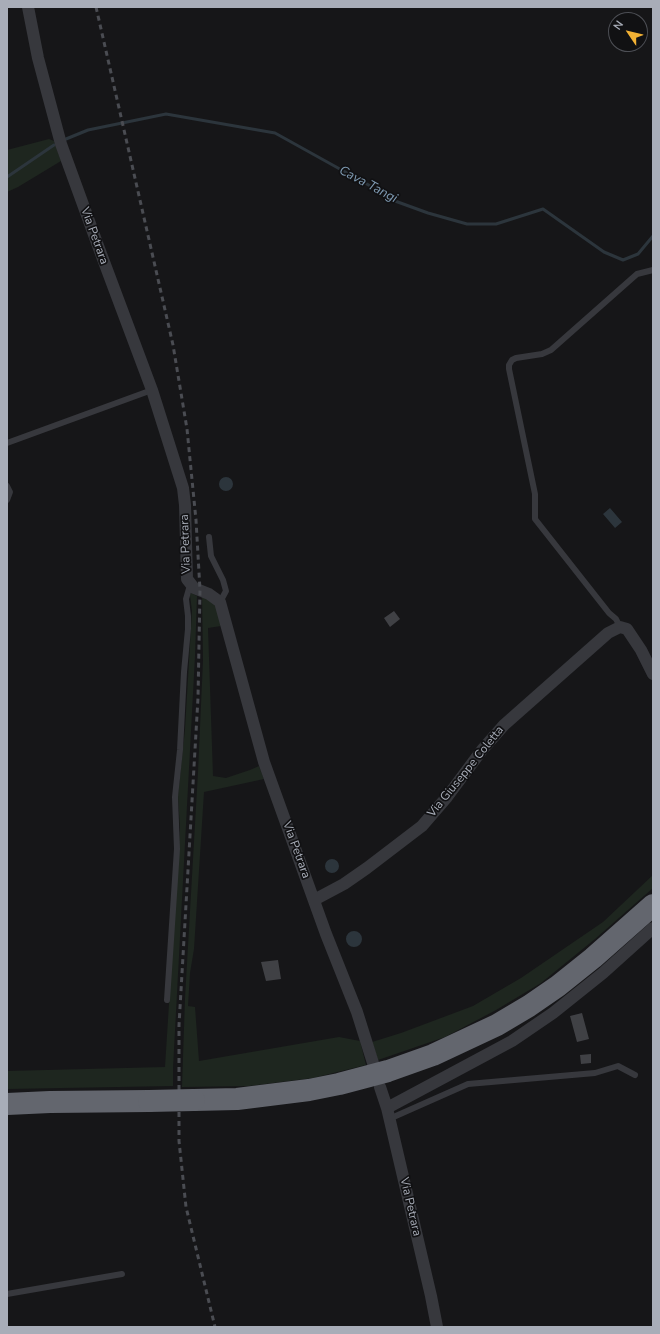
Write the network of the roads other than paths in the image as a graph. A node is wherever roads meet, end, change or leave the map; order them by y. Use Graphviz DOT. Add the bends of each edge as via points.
graph roads {
  1 [pos="28,7"];
  2 [pos="653,270"];
  3 [pos="152,390"];
  4 [pos="7,443"];
  5 [pos="7,486"];
  6 [pos="7,500"];
  7 [pos="209,537"];
  8 [pos="190,585"];
  9 [pos="220,602"];
  10 [pos="620,627"];
  11 [pos="653,674"];
  12 [pos="314,900"];
  13 [pos="653,905"];
  14 [pos="653,928"];
  15 [pos="167,1000"];
  16 [pos="373,1063"];
  17 [pos="635,1075"];
  18 [pos="380,1087"];
  19 [pos="7,1098"];
  20 [pos="50,1102"];
  21 [pos="7,1104"];
  22 [pos="388,1114"];
  23 [pos="122,1274"];
  24 [pos="7,1294"];
  25 [pos="437,1327"];
  1 -- 3 [label="street, Via Petrara" via="38,58 61,144"];
  2 -- 10 [label="lane" via="637,274 551,350 516,358 509,365 535,494 535,520"];
  3 -- 4 [label="lane"];
  3 -- 8 [label="street, Via Petrara" via="182,488 185,504 187,579"];
  5 -- 6 [label="lane" via="10,492"];
  7 -- 9 [label="lane" via="211,556 226,591"];
  8 -- 9 [label="street, Via Petrara"];
  8 -- 15 [label="lane" via="186,599 188,629 175,797 177,849"];
  9 -- 12 [label="street, Via Petrara" via="264,762"];
  10 -- 11 [label="street" via="626,629 641,650"];
  10 -- 12 [label="street, Via Giuseppe Coletta" via="608,633 504,725 422,826 344,884"];
  12 -- 16 [label="street, Via Petrara" via="357,1012"];
  13 -- 20 [label="highway, bridge" via="593,958 530,1006 497,1025 433,1055 388,1071 309,1090 237,1099"];
  14 -- 22 [label="street" via="553,1013 512,1041"];
  17 -- 22 [label="lane" via="618,1066 595,1073 468,1084"];
  18 -- 22 [label="street, Via Petrara"];
  19 -- 20 [label="highway"];
  20 -- 21 [label="highway"];
  22 -- 25 [label="street, Via Petrara" via="432,1296"];
  23 -- 24 [label="lane"];
}
